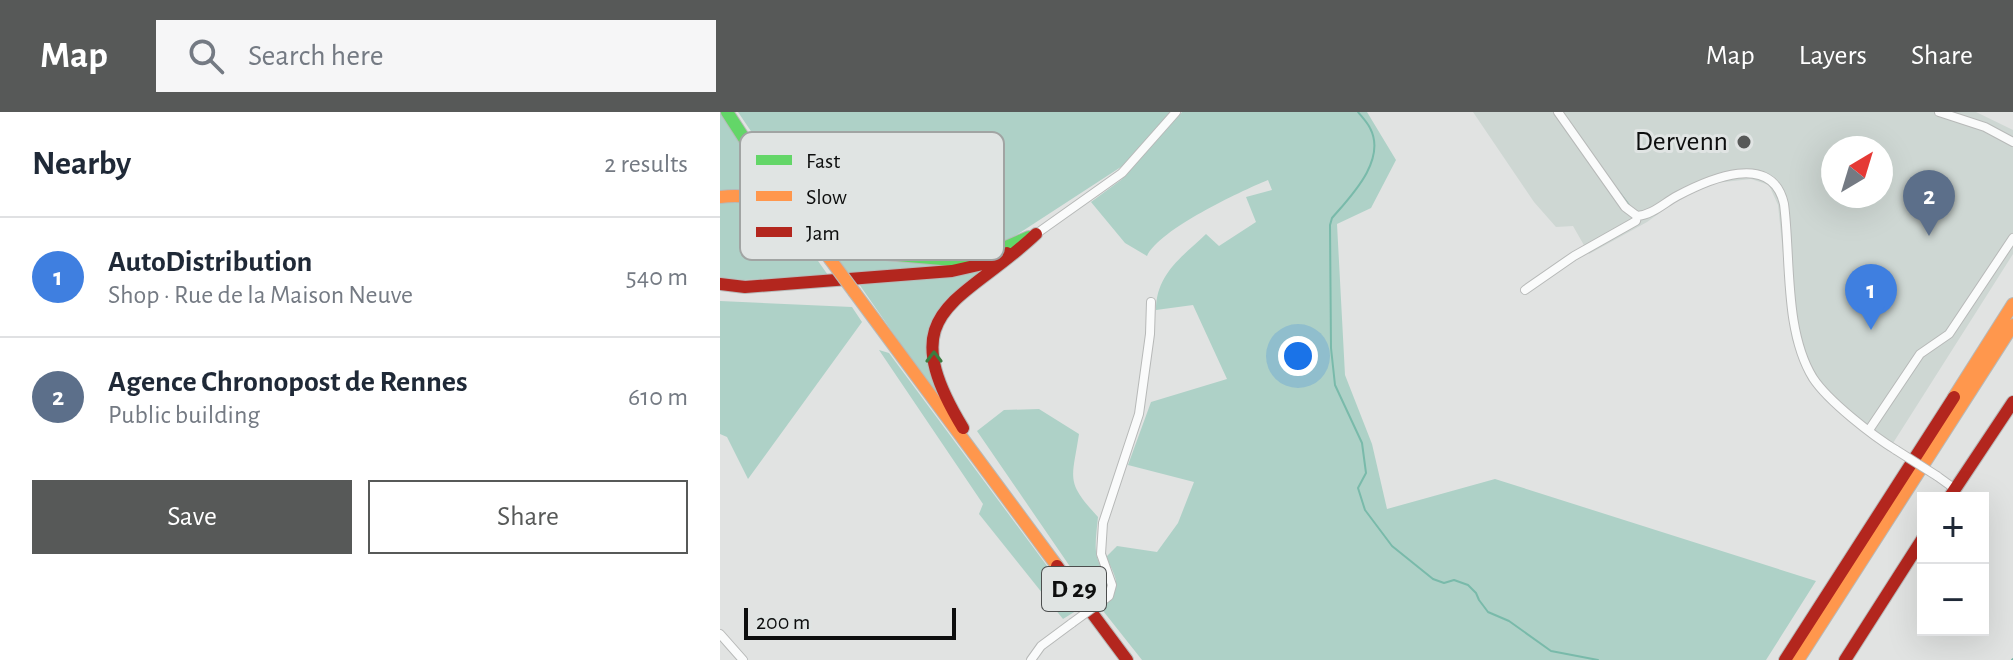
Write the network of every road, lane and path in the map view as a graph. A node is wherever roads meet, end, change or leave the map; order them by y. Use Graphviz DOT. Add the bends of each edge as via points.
graph roads {
  1 [pos="727,112"];
  2 [pos="1176,112"];
  3 [pos="1558,112"];
  4 [pos="1939,112"];
  5 [pos="740,132"];
  6 [pos="2013,142"];
  7 [pos="1637,216"];
  8 [pos="1036,234"];
  9 [pos="2013,238"];
  10 [pos="1004,248"];
  11 [pos="1004,254"];
  12 [pos="831,260"];
  13 [pos="992,260"];
  14 [pos="720,287"];
  15 [pos="1525,290"];
  16 [pos="1151,302"];
  17 [pos="2013,304"];
  18 [pos="2013,325"];
  19 [pos="2013,402"];
  20 [pos="1869,430"];
  21 [pos="1951,492"];
  22 [pos="1953,492"];
  23 [pos="1007,498"];
  24 [pos="1917,547"];
  25 [pos="720,634"];
  26 [pos="743,660"];
  27 [pos="1031,660"];
  28 [pos="1127,660"];
  29 [pos="1785,660"];
  30 [pos="1798,660"];
  31 [pos="1845,660"];
  1 -- 5 [label="main road, D 29"];
  2 -- 8 [label="street" via="1122,173"];
  3 -- 7 [label="street" via="1625,207"];
  4 -- 6 [label="street"];
  7 -- 15 [label="street"];
  7 -- 20 [label="street" via="1739,172 1774,182 1784,204 1793,309 1803,354 1814,380"];
  8 -- 10 [label="main road"];
  8 -- 11 [label="main road"];
  23 -- 8 [label="main road, one-way" via="940,389 933,348 940,319 954,299"];
  9 -- 20 [label="street" via="1949,334 1920,354"];
  12 -- 23 [label="main road, D 29, bridge"];
  13 -- 14 [label="main road" via="964,269"];
  16 -- 27 [label="street, bridge" via="1139,414 1103,523 1101,554 1112,585 1109,596 1041,646"];
  17 -- 29 [label="main road"];
  18 -- 30 [label="main road"];
  19 -- 22 [label="main road"];
  20 -- 21 [label="street, bridge" via="1937,476"];
  23 -- 28 [label="main road, D 29"];
  24 -- 31 [label="main road"];
  25 -- 26 [label="street"];
}
